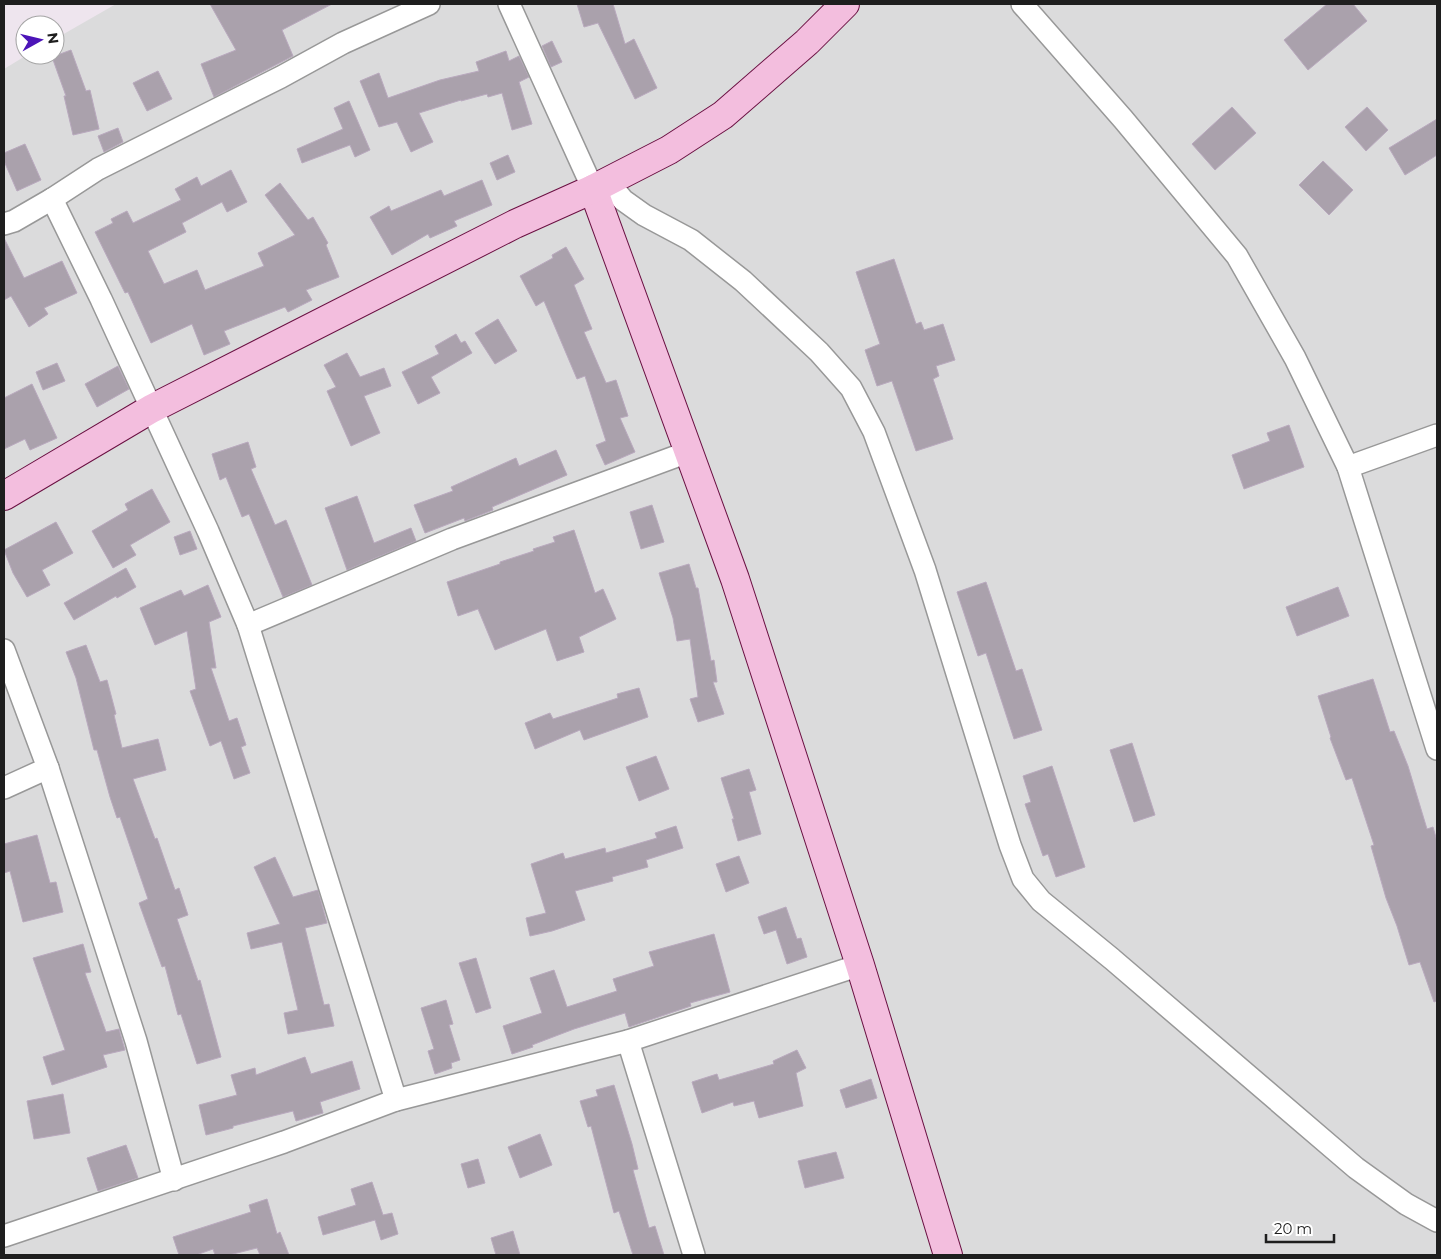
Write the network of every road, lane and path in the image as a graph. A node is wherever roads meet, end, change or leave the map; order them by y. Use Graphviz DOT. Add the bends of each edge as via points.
graph roads {
  1 [pos="429,4"];
  2 [pos="509,4"];
  3 [pos="845,4"];
  4 [pos="1022,4"];
  5 [pos="600,186"];
  6 [pos="52,199"];
  7 [pos="4,224"];
  8 [pos="152,409"];
  9 [pos="1437,435"];
  10 [pos="688,452"];
  11 [pos="1348,467"];
  12 [pos="4,496"];
  13 [pos="248,625"];
  14 [pos="4,650"];
  15 [pos="1437,749"];
  16 [pos="48,768"];
  17 [pos="4,788"];
  18 [pos="860,965"];
  19 [pos="628,1041"];
  20 [pos="396,1100"];
  21 [pos="174,1180"];
  22 [pos="1437,1221"];
  23 [pos="4,1236"];
  24 [pos="694,1255"];
  25 [pos="948,1255"];
  1 -- 6 [label="street" via="343,43 281,78 98,169"];
  2 -- 5 [label="street"];
  3 -- 5 [label="street" via="807,42 723,115 669,150"];
  4 -- 11 [label="street" via="1237,256 1295,358"];
  5 -- 8 [label="street" via="515,224"];
  5 -- 10 [label="street"];
  5 -- 22 [label="street" via="691,240 744,281 819,352 851,388 874,432 925,570 1023,879 1041,901 1356,1168 1406,1204"];
  6 -- 7 [label="street"];
  6 -- 8 [label="street"];
  8 -- 12 [label="street"];
  8 -- 13 [label="street"];
  9 -- 11 [label="street"];
  10 -- 13 [label="street" via="452,539"];
  10 -- 18 [label="street" via="735,579"];
  11 -- 15 [label="street"];
  13 -- 20 [label="street"];
  14 -- 16 [label="street"];
  16 -- 17 [label="street"];
  16 -- 21 [label="street" via="136,1041"];
  18 -- 19 [label="street"];
  18 -- 25 [label="street"];
  19 -- 20 [label="street"];
  19 -- 24 [label="street"];
  20 -- 21 [label="street"];
  21 -- 23 [label="street"];
}
